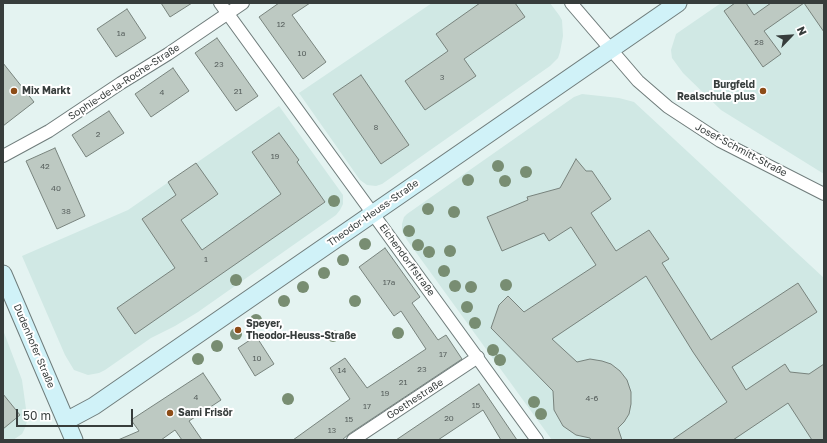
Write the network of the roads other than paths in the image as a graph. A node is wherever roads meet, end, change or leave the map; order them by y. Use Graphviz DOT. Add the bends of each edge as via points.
graph roads {
  1 [pos="220,3"];
  2 [pos="243,3"];
  3 [pos="571,3"];
  4 [pos="678,3"];
  5 [pos="227,13"];
  6 [pos="611,49"];
  7 [pos="3,156"];
  8 [pos="824,194"];
  9 [pos="373,214"];
  10 [pos="3,274"];
  11 [pos="478,358"];
  12 [pos="66,421"];
  13 [pos="74,440"];
  14 [pos="353,440"];
  15 [pos="537,440"];
  1 -- 5 [label="street, Eichendorffstraße"];
  2 -- 5 [label="street, Sophie-de-la-Roche-Straße"];
  3 -- 6 [label="street, Josef-Schmitt-Straße"];
  4 -- 6 [label="main road, Theodor-Heuss-Straße"];
  5 -- 7 [label="street, Sophie-de-la-Roche-Straße" via="49,131"];
  5 -- 9 [label="street, Eichendorffstraße"];
  6 -- 8 [label="street, Josef-Schmitt-Straße" via="638,81 668,107 720,141"];
  6 -- 9 [label="main road, Theodor-Heuss-Straße"];
  9 -- 11 [label="street, Eichendorffstraße"];
  9 -- 12 [label="main road, Theodor-Heuss-Straße" via="94,406"];
  10 -- 12 [label="main road, Dudenhofer Straße"];
  11 -- 14 [label="street, Goethestraße"];
  11 -- 15 [label="street, Eichendorffstraße"];
  12 -- 13 [label="main road, Dudenhofer Straße"];
}
